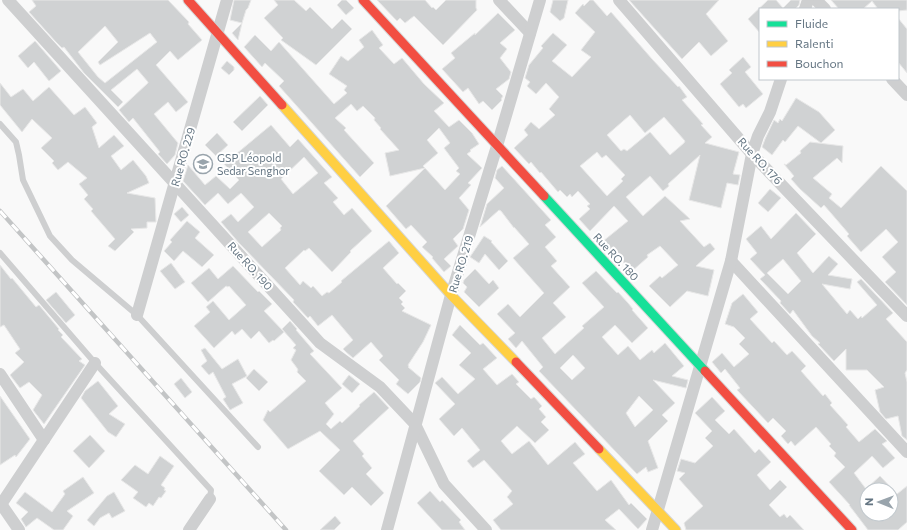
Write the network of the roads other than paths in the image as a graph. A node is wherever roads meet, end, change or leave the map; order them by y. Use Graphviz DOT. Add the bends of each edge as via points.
graph roads {
  1 [pos="8,0"];
  2 [pos="188,0"];
  3 [pos="227,0"];
  4 [pos="362,0"];
  5 [pos="499,0"];
  6 [pos="540,0"];
  7 [pos="619,0"];
  8 [pos="816,0"];
  9 [pos="824,8"];
  10 [pos="217,32"];
  11 [pos="530,33"];
  12 [pos="781,80"];
  13 [pos="893,80"];
  14 [pos="907,95"];
  15 [pos="0,124"];
  16 [pos="497,146"];
  17 [pos="752,154"];
  18 [pos="175,184"];
  19 [pos="0,253"];
  20 [pos="731,261"];
  21 [pos="451,295"];
  22 [pos="137,315"];
  23 [pos="907,316"];
  24 [pos="95,363"];
  25 [pos="700,366"];
  26 [pos="0,374"];
  27 [pos="415,424"];
  28 [pos="44,440"];
  29 [pos="258,446"];
  30 [pos="907,452"];
  31 [pos="210,499"];
  32 [pos="0,505"];
  33 [pos="658,510"];
  34 [pos="19,530"];
  35 [pos="189,530"];
  36 [pos="387,530"];
  37 [pos="486,530"];
  38 [pos="652,530"];
  39 [pos="676,530"];
  40 [pos="852,530"];
  1 -- 18 [label="street, Rue RO. 190"];
  2 -- 10 [label="street"];
  3 -- 10 [label="street, Rue RO. 229"];
  4 -- 16 [label="street, Rue RO. 180"];
  5 -- 11 [label="street"];
  6 -- 11 [label="street, Rue RO. 219"];
  7 -- 17 [label="street, Rue RO. 176"];
  8 -- 9 [label="street"];
  10 -- 18 [label="street, Rue RO. 229"];
  10 -- 21 [label="street"];
  11 -- 16 [label="street, Rue RO. 219"];
  12 -- 17 [label="street"];
  13 -- 14 [label="street"];
  15 -- 22 [label="lane" via="16,142 23,180 50,236 72,260"];
  16 -- 21 [label="street, Rue RO. 219"];
  16 -- 25 [label="street, Rue RO. 180"];
  17 -- 20 [label="street"];
  17 -- 23 [label="street, Rue RO. 176"];
  18 -- 22 [label="street, Rue RO. 229"];
  18 -- 27 [label="street, Rue RO. 190" via="320,343 380,387"];
  19 -- 24 [label="lane"];
  20 -- 25 [label="street"];
  20 -- 30 [label="street"];
  21 -- 27 [label="street, Rue RO. 219"];
  21 -- 33 [label="street"];
  22 -- 29 [label="lane"];
  24 -- 28 [label="street"];
  24 -- 31 [label="lane" via="211,490"];
  25 -- 33 [label="street"];
  25 -- 40 [label="street, Rue RO. 180"];
  26 -- 28 [label="street"];
  27 -- 36 [label="street, Rue RO. 219"];
  27 -- 37 [label="street, Rue RO. 190" via="444,484"];
  28 -- 32 [label="street"];
  31 -- 35 [label="street"];
  32 -- 34 [label="street"];
  33 -- 38 [label="street"];
  33 -- 39 [label="street"];
}
